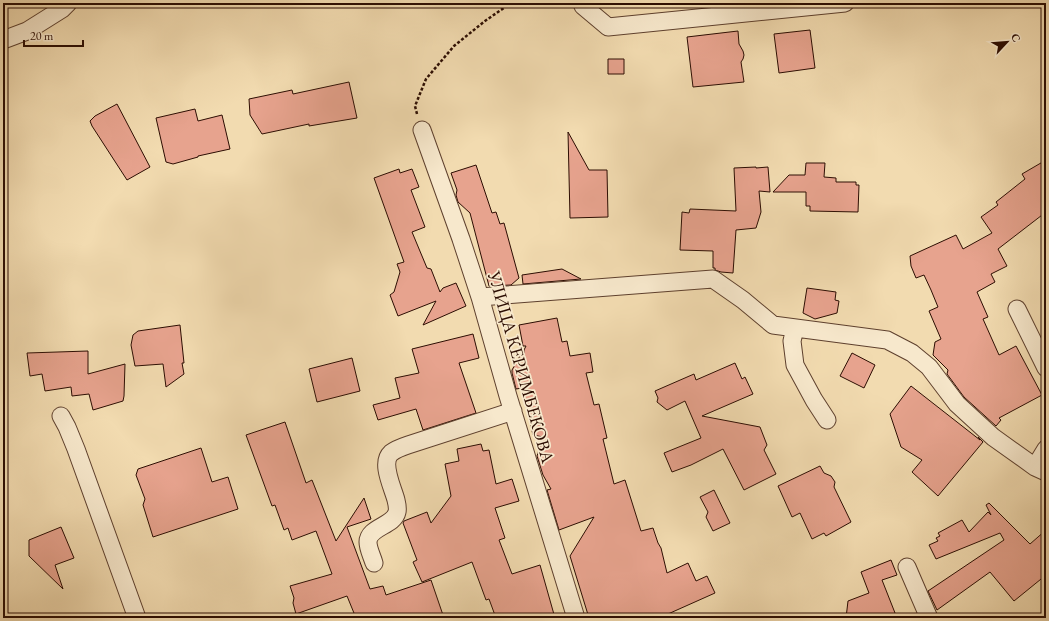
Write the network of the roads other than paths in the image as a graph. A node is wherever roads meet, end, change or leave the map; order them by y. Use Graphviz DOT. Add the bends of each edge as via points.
graph roads {
  1 [pos="68,3"];
  2 [pos="582,3"];
  3 [pos="846,3"];
  4 [pos="3,40"];
  5 [pos="422,130"];
  6 [pos="480,297"];
  7 [pos="1017,309"];
  8 [pos="795,328"];
  9 [pos="1046,368"];
  10 [pos="513,412"];
  11 [pos="61,416"];
  12 [pos="827,420"];
  13 [pos="1046,449"];
  14 [pos="1040,470"];
  15 [pos="374,563"];
  16 [pos="907,567"];
  17 [pos="137,618"];
  18 [pos="576,618"];
  19 [pos="929,618"];
  1 -- 4 [label="street" via="27,31"];
  2 -- 3 [label="street" via="608,27"];
  5 -- 6 [label="street, УЛИЦА КЕРИМБЕКОВА"];
  6 -- 8 [label="street" via="713,279 773,325"];
  6 -- 10 [label="street, УЛИЦА КЕРИМБЕКОВА"];
  7 -- 9 [label="street"];
  8 -- 12 [label="street" via="792,341 795,365"];
  8 -- 14 [label="street" via="886,340 912,353 929,367 957,404 993,437"];
  10 -- 15 [label="street" via="408,445 390,454 386,463 387,470 398,509 390,522 370,535 368,540"];
  10 -- 18 [label="street, УЛИЦА КЕРИМБЕКОВА"];
  11 -- 17 [label="street" via="76,449"];
  13 -- 14 [label="street"];
  16 -- 19 [label="street"];
}
